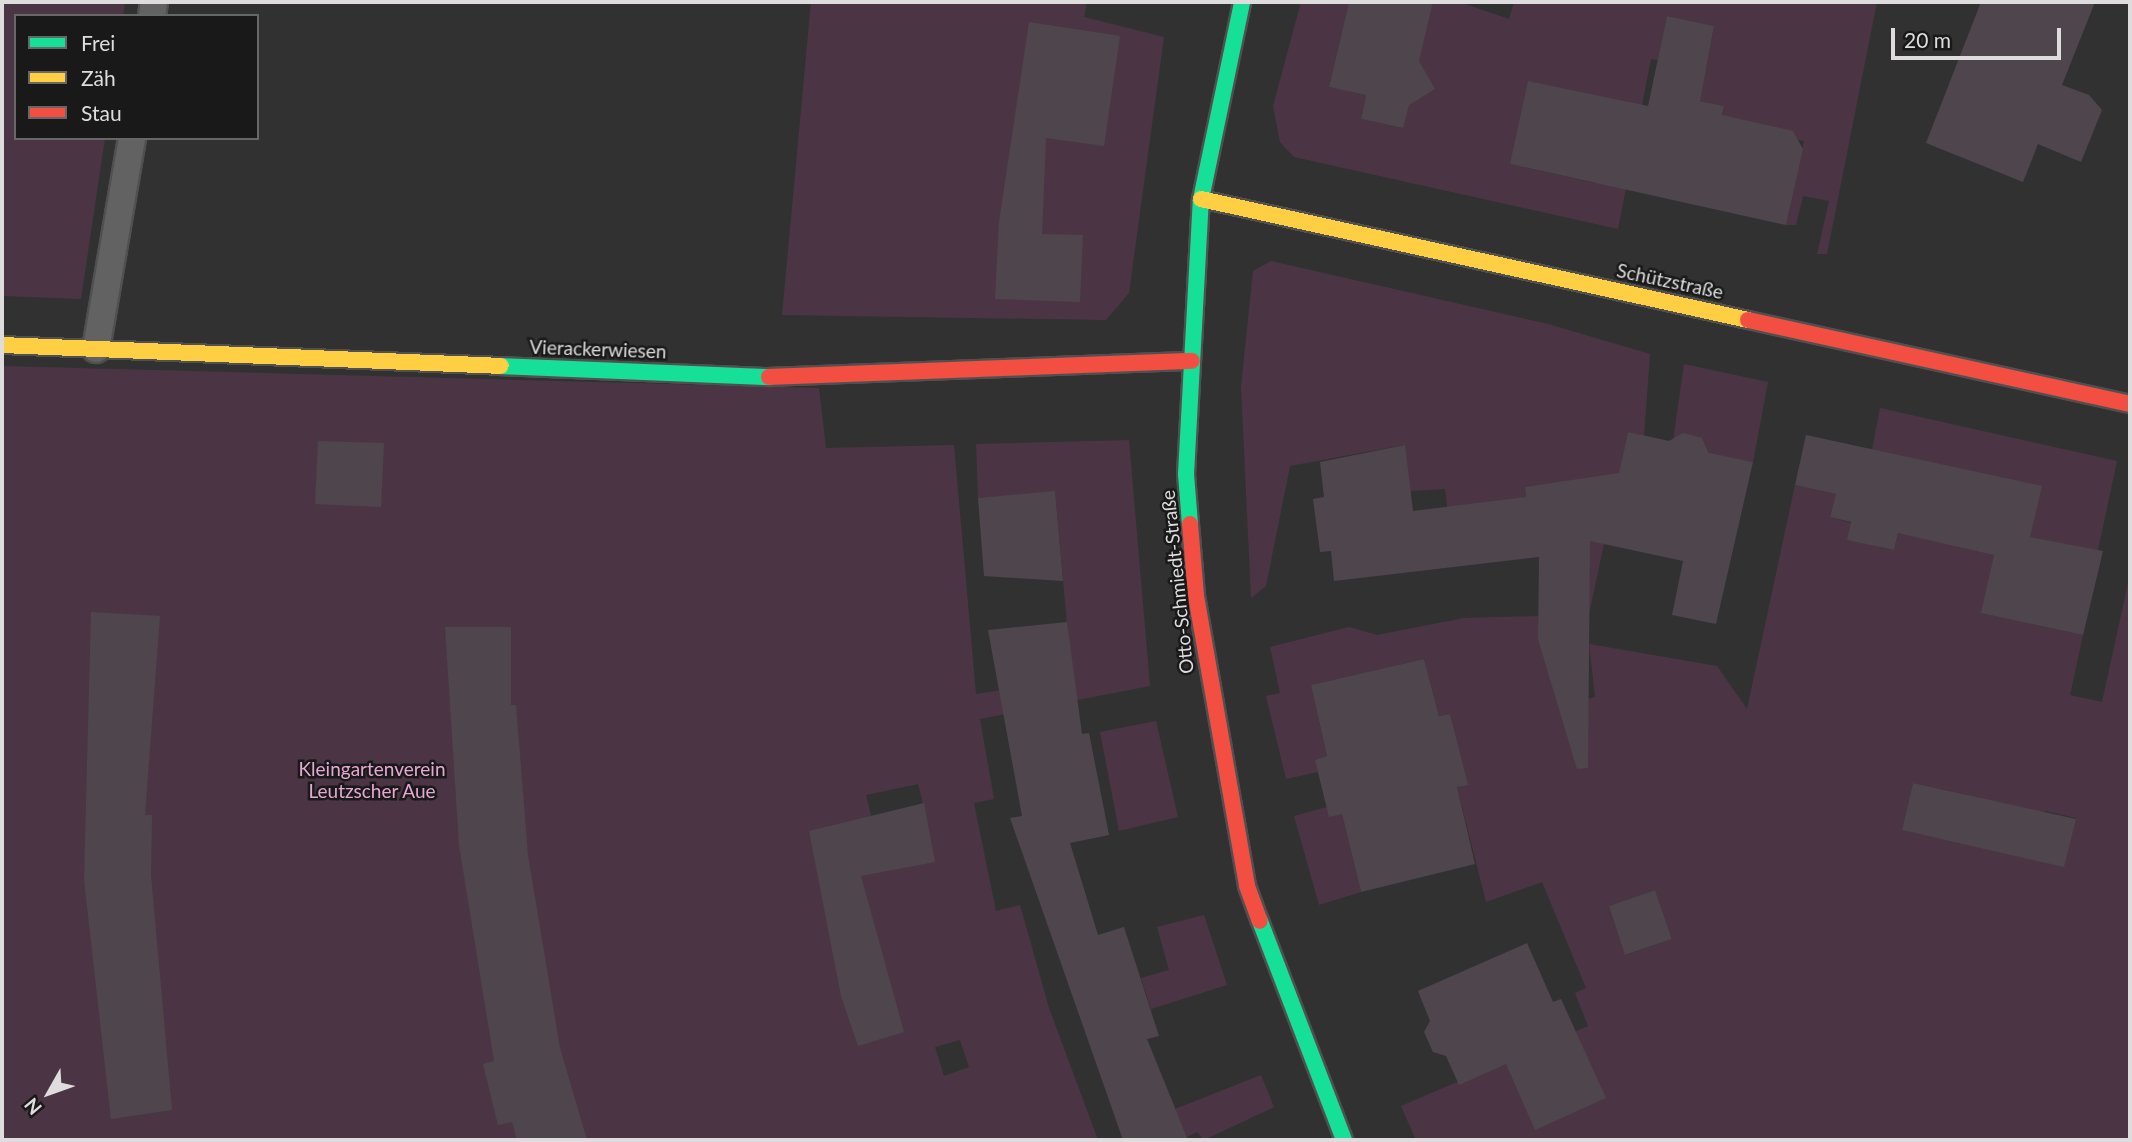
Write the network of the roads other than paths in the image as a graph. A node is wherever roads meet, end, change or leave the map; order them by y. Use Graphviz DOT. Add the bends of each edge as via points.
graph roads {
  1 [pos="1242,2"];
  2 [pos="132,140"];
  3 [pos="1201,199"];
  4 [pos="2,345"];
  5 [pos="96,349"];
  6 [pos="1192,361"];
  7 [pos="2130,404"];
  8 [pos="1344,1140"];
  1 -- 3 [label="street, Otto-Schmiedt-Straße"];
  2 -- 5 [label="lane"];
  3 -- 6 [label="street, Otto-Schmiedt-Straße"];
  3 -- 7 [label="street, Schützstraße"];
  4 -- 5 [label="street, Vierackerwiesen"];
  5 -- 6 [label="street, Vierackerwiesen" via="825,379"];
  6 -- 8 [label="street, Otto-Schmiedt-Straße" via="1186,474 1218,743 1247,886"];
}
